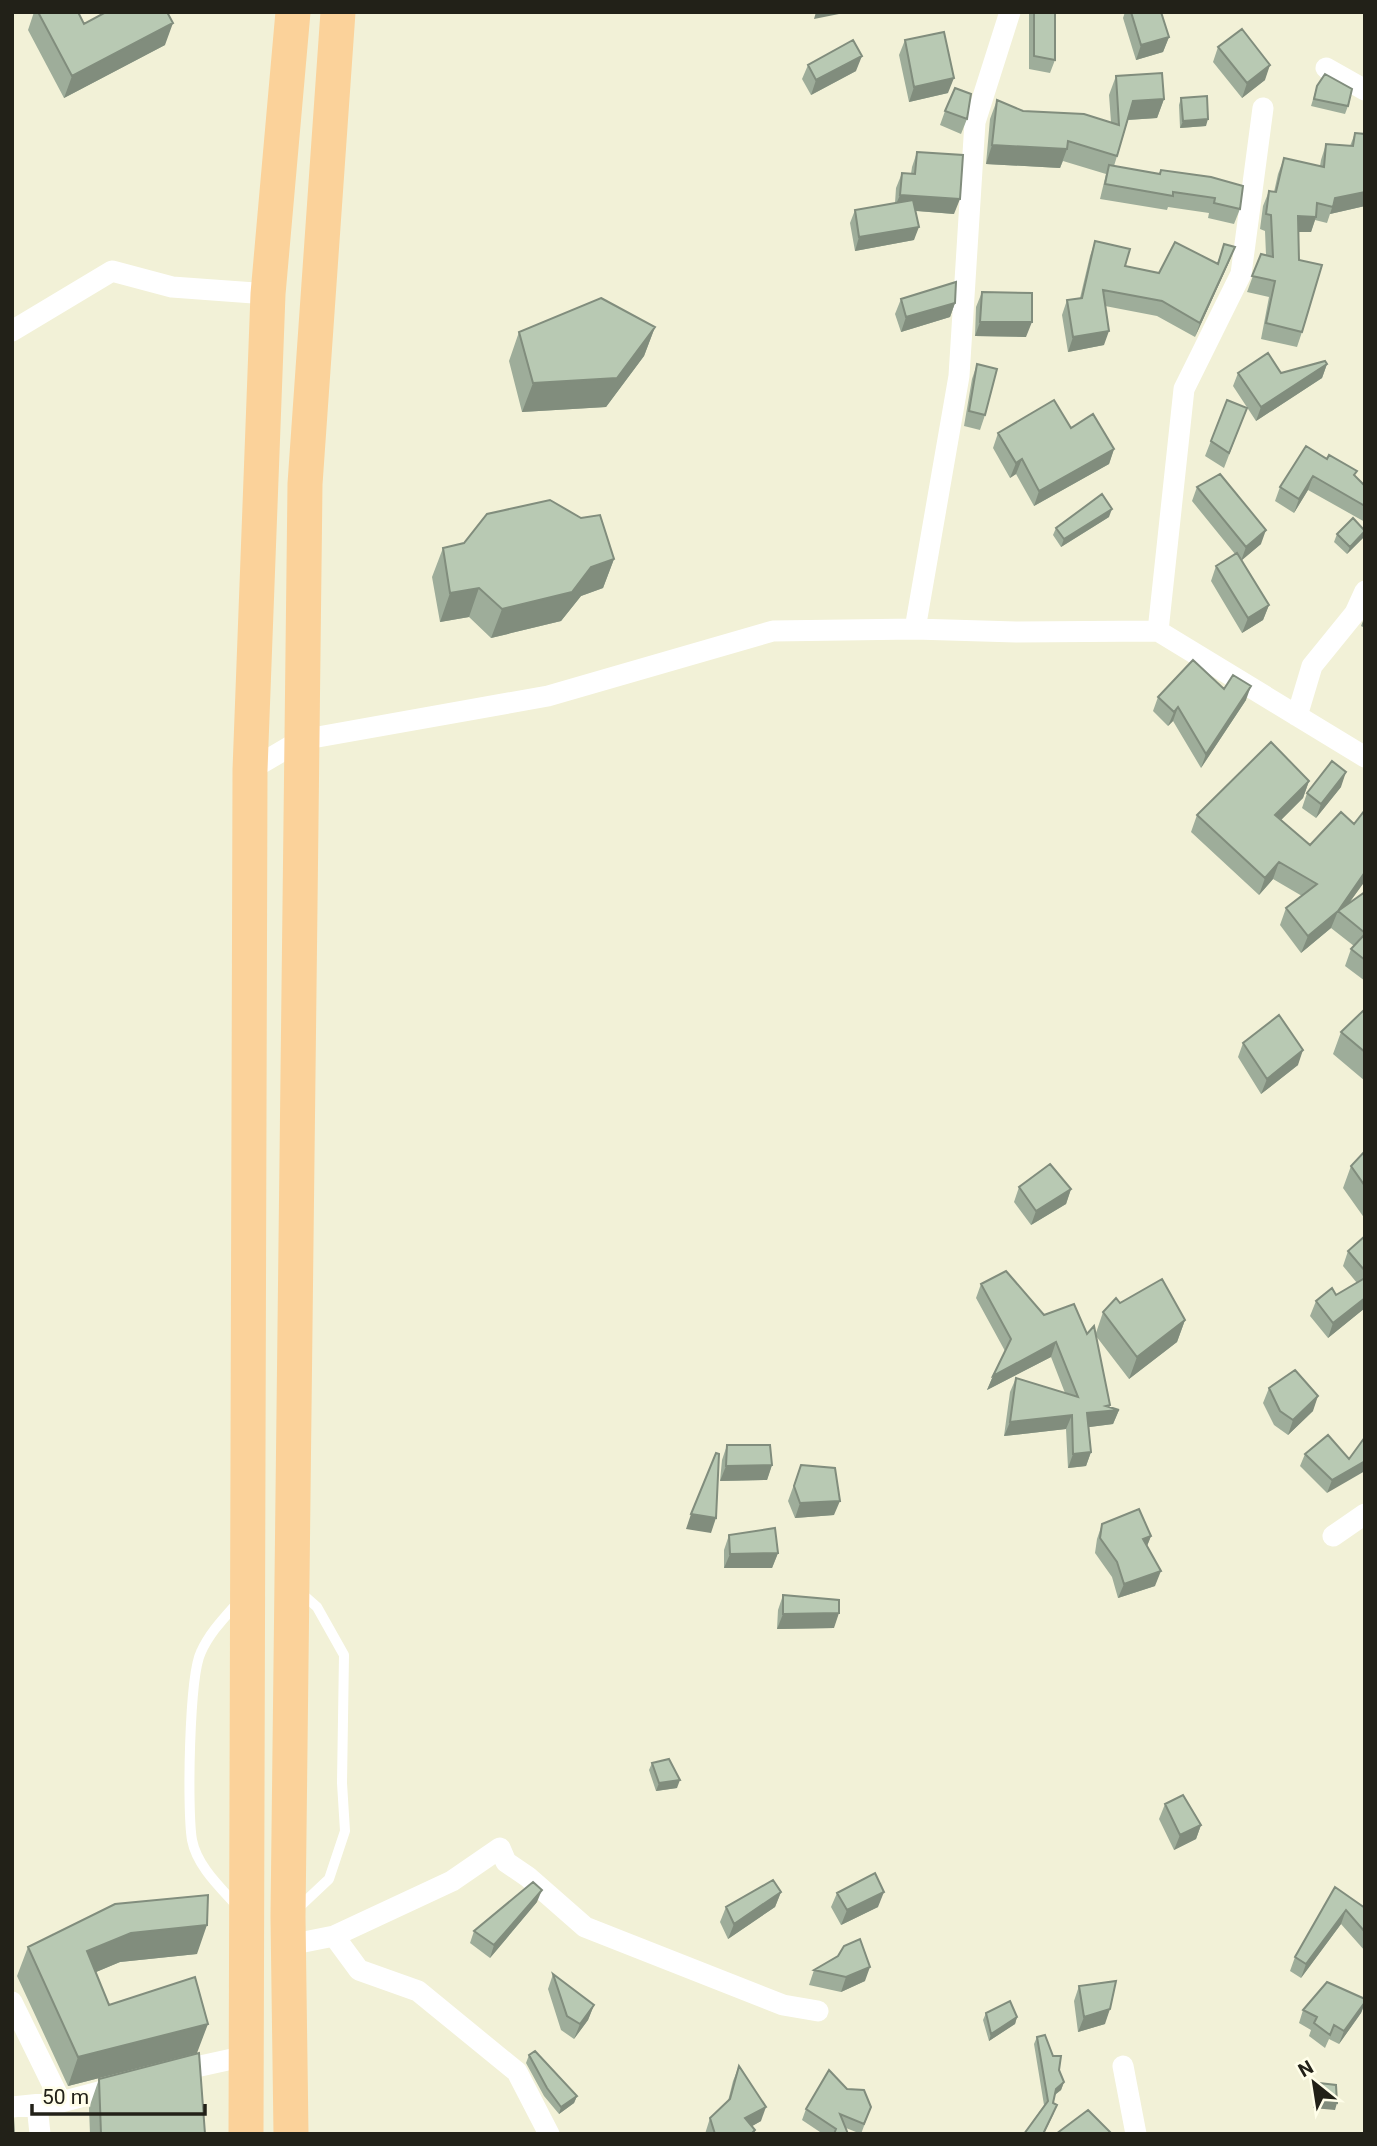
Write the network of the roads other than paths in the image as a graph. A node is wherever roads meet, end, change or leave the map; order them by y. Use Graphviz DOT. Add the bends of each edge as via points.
graph roads {
  1 [pos="293,12"];
  2 [pos="338,12"];
  3 [pos="1010,12"];
  4 [pos="1326,68"];
  5 [pos="1365,90"];
  6 [pos="1263,108"];
  7 [pos="268,294"];
  8 [pos="12,331"];
  9 [pos="1365,591"];
  10 [pos="915,629"];
  11 [pos="1158,631"];
  12 [pos="1297,716"];
  13 [pos="301,740"];
  14 [pos="1365,757"];
  15 [pos="250,771"];
  16 [pos="1365,1514"];
  17 [pos="1333,1536"];
  18 [pos="291,1584"];
  19 [pos="245,1593"];
  20 [pos="248,1920"];
  21 [pos="288,1931"];
  22 [pos="334,1936"];
  23 [pos="12,2002"];
  24 [pos="818,2011"];
  25 [pos="246,2056"];
  26 [pos="1123,2066"];
  27 [pos="61,2102"];
  28 [pos="37,2105"];
  29 [pos="12,2107"];
  30 [pos="40,2134"];
  31 [pos="246,2134"];
  32 [pos="290,2134"];
  33 [pos="549,2134"];
  34 [pos="1136,2134"];
  1 -- 7 [label="highway"];
  2 -- 13 [label="highway" via="305,484"];
  3 -- 10 [label="street" via="975,122 959,376"];
  4 -- 5 [label="street"];
  6 -- 11 [label="street" via="1241,274 1184,389"];
  7 -- 8 [label="street" via="172,287 112,271"];
  7 -- 15 [label="highway"];
  9 -- 12 [label="street" via="1355,613 1312,666"];
  10 -- 11 [label="street"];
  10 -- 13 [label="street" via="773,631 548,696"];
  11 -- 12 [label="street"];
  12 -- 14 [label="street"];
  13 -- 15 [label="street"];
  13 -- 18 [label="highway"];
  15 -- 19 [label="highway"];
  16 -- 17 [label="street"];
  18 -- 21 [label="highway"];
  18 -- 21 [label="lane" via="317,1607 344,1655 345,1831 329,1879"];
  19 -- 20 [label="highway"];
  19 -- 20 [label="lane" via="215,1627 199,1655 191,1734 192,1841 204,1868"];
  20 -- 25 [label="highway"];
  21 -- 22 [label="street"];
  21 -- 32 [label="highway"];
  22 -- 24 [label="street" via="452,1881 500,1848 506,1863 585,1927 783,2005"];
  22 -- 33 [label="street" via="359,1970 418,1991 517,2072"];
  23 -- 27 [label="street"];
  25 -- 27 [label="street"];
  25 -- 31 [label="highway"];
  26 -- 34 [label="street"];
  27 -- 28 [label="street"];
  28 -- 29 [label="street"];
  28 -- 30 [label="street"];
}
